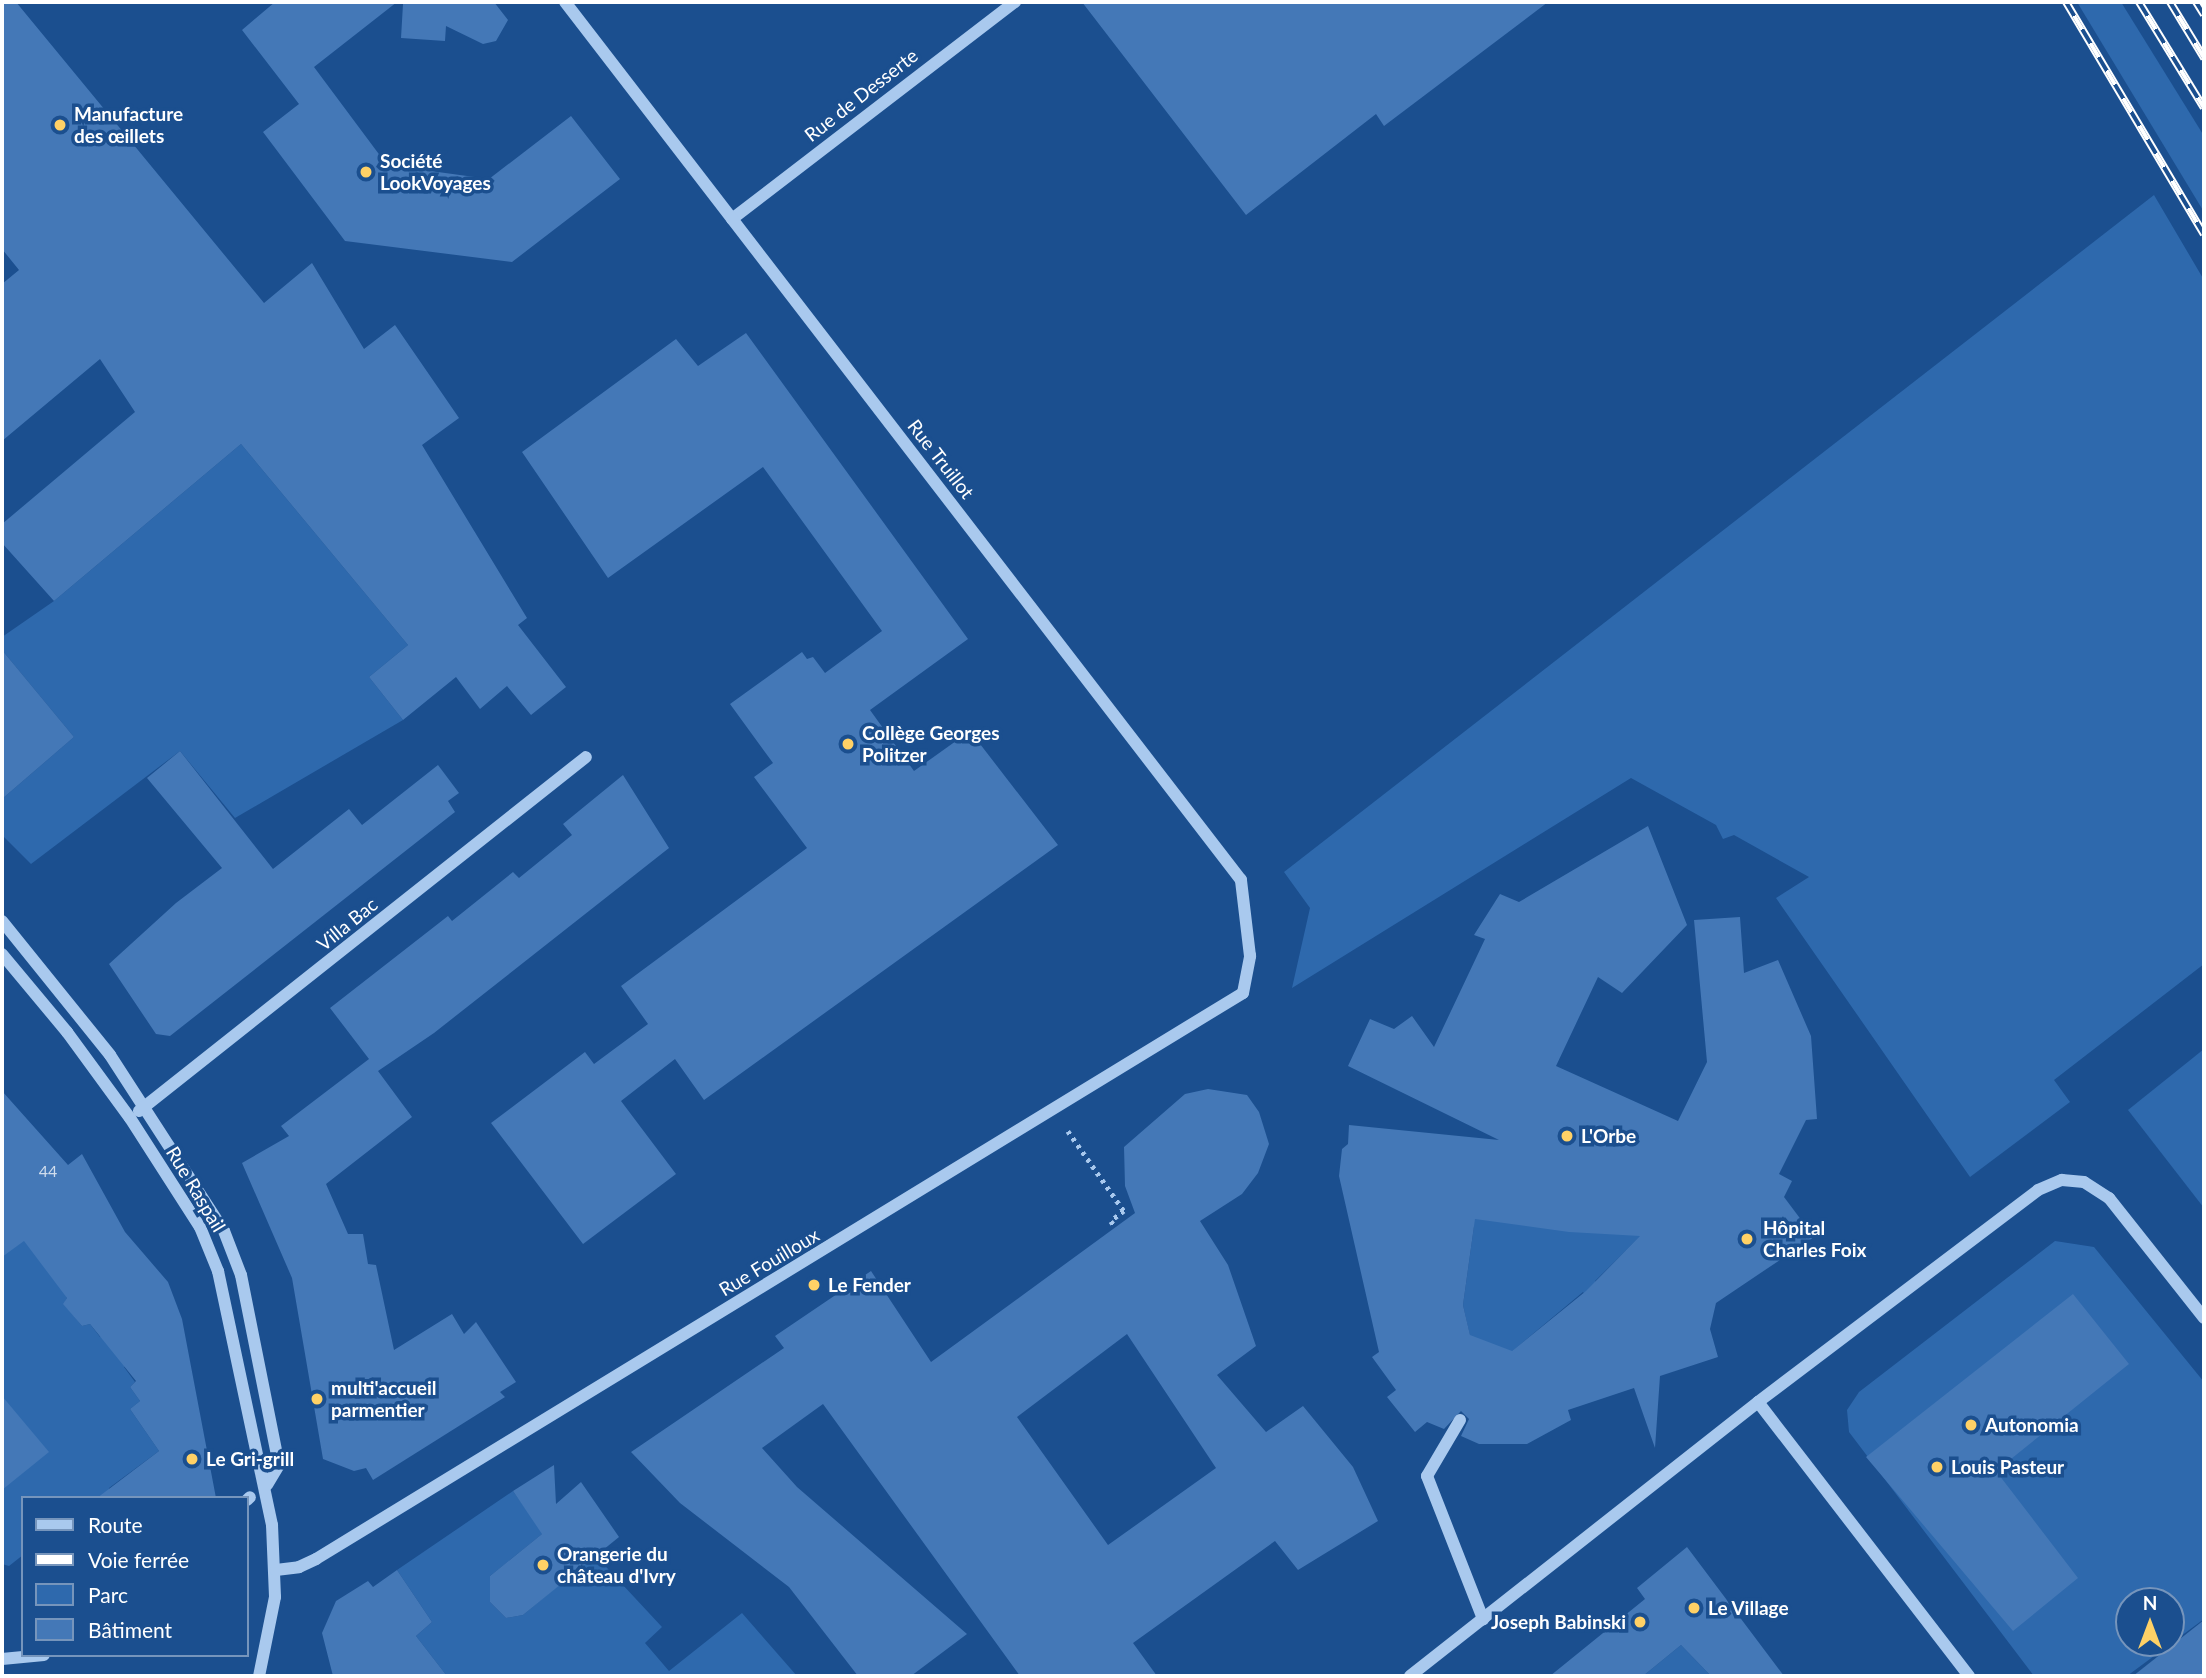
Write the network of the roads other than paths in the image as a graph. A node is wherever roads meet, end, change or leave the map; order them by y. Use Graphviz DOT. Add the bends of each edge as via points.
graph roads {
  1 [pos="565,2"];
  2 [pos="1014,2"];
  3 [pos="732,219"];
  4 [pos="586,757"];
  5 [pos="2,921"];
  6 [pos="2,954"];
  7 [pos="1250,956"];
  8 [pos="144,1108"];
  9 [pos="130,1118"];
  10 [pos="2204,1318"];
  11 [pos="1758,1402"];
  12 [pos="1460,1420"];
  13 [pos="267,1485"];
  14 [pos="276,1570"];
  15 [pos="1483,1619"];
  16 [pos="23,1657"];
  17 [pos="2,1659"];
  18 [pos="260,1676"];
  19 [pos="1410,1676"];
  20 [pos="1969,1676"];
  1 -- 3 [label="street, Rue Truillot"];
  2 -- 3 [label="street, Rue de Desserte"];
  3 -- 7 [label="street, Rue Truillot" via="1241,880"];
  4 -- 8 [label="street, Villa Bac"];
  5 -- 8 [label="street" via="110,1055"];
  6 -- 9 [label="street, Rue Raspail"];
  7 -- 14 [label="street, Rue Fouilloux" via="1244,992 316,1559"];
  8 -- 9 [label="street, Villa Bac"];
  8 -- 13 [label="street" via="224,1231 241,1275 279,1465"];
  9 -- 13 [label="street, Rue Raspail" via="210,1250"];
  10 -- 11 [label="street" via="2109,1198 2084,1182 2062,1180 2038,1190"];
  11 -- 15 [label="street"];
  11 -- 20 [label="street"];
  12 -- 15 [label="street" via="1427,1476"];
  13 -- 14 [label="street, Rue Raspail"];
  14 -- 18 [label="street, Rue Raspail"];
  15 -- 19 [label="street"];
  16 -- 17 [label="street"];
}
